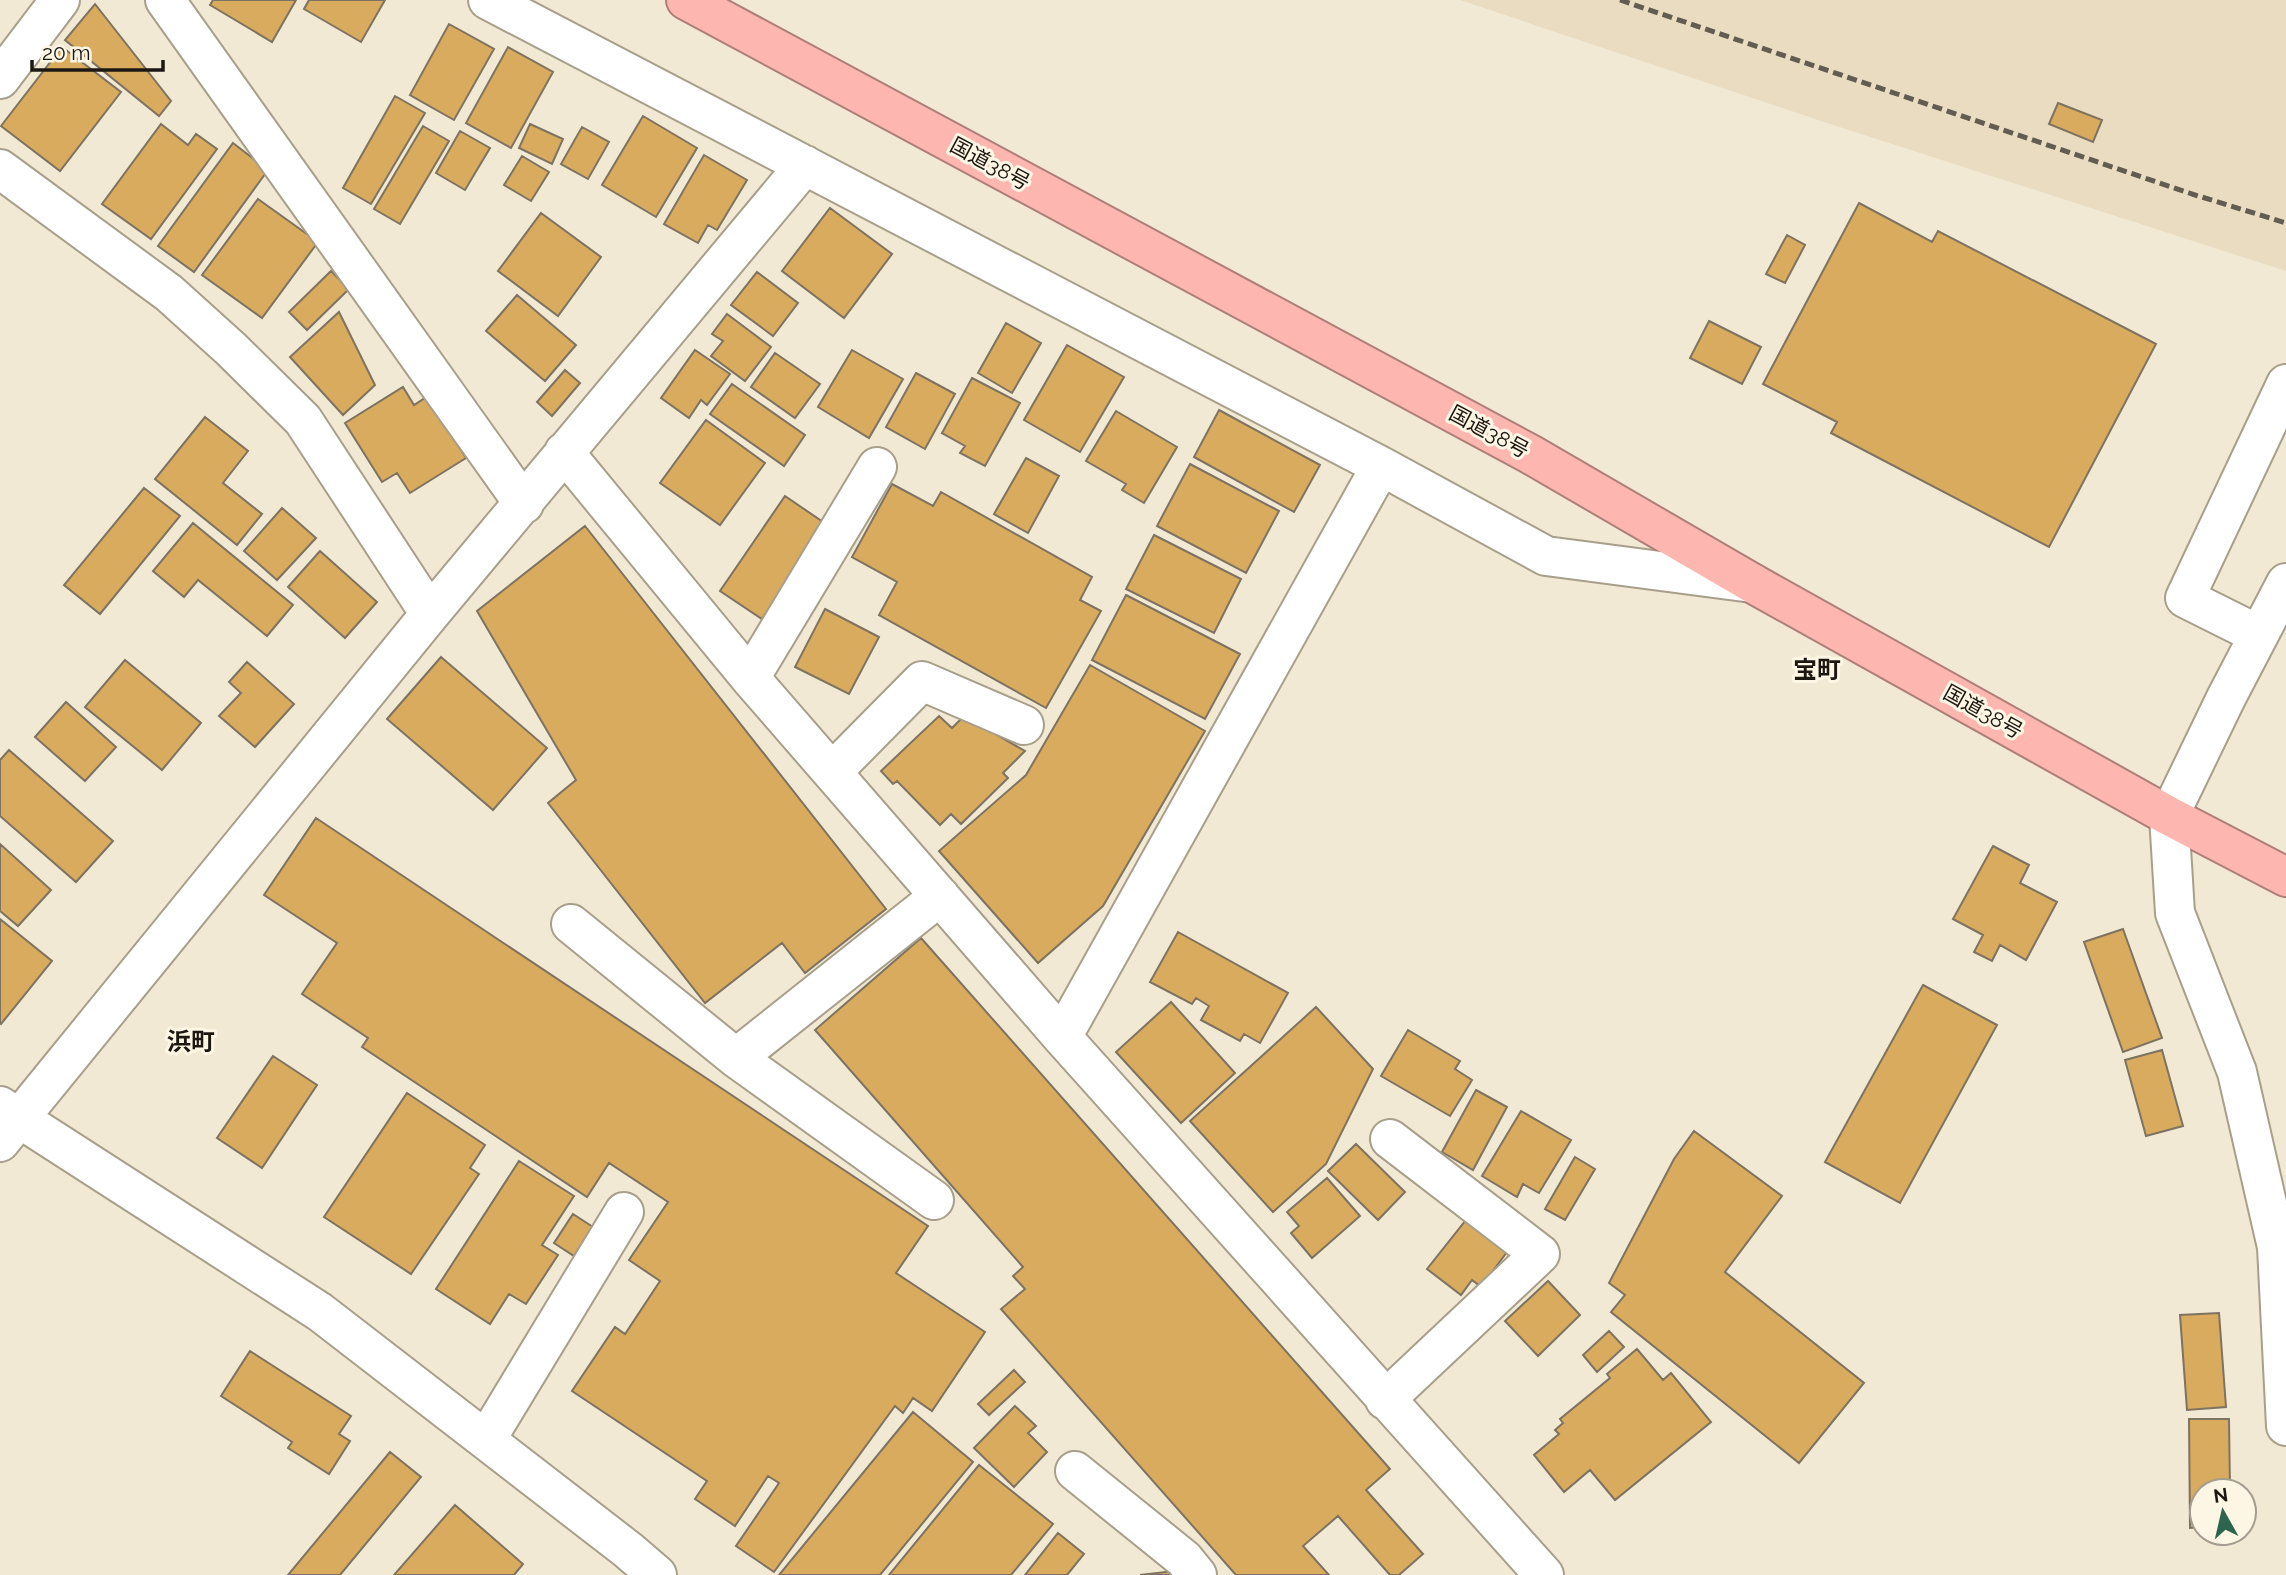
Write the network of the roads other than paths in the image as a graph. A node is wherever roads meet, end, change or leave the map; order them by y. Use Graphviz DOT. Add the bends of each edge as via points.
graph roads {
  1 [pos="60,0"];
  2 [pos="164,0"];
  3 [pos="488,0"];
  4 [pos="686,0"];
  5 [pos="0,79"];
  6 [pos="805,165"];
  7 [pos="0,169"];
  8 [pos="2286,384"];
  9 [pos="564,452"];
  10 [pos="1381,466"];
  11 [pos="877,467"];
  12 [pos="524,504"];
  13 [pos="1752,583"];
  14 [pos="2286,583"];
  15 [pos="430,614"];
  16 [pos="2259,635"];
  17 [pos="750,678"];
  18 [pos="1024,725"];
  19 [pos="832,772"];
  20 [pos="2169,816"];
  21 [pos="2286,877"];
  22 [pos="940,896"];
  23 [pos="571,923"];
  24 [pos="1062,1037"];
  25 [pos="736,1058"];
  26 [pos="7,1122"];
  27 [pos="1390,1139"];
  28 [pos="934,1200"];
  29 [pos="624,1212"];
  30 [pos="1385,1400"];
  31 [pos="2286,1426"];
  32 [pos="486,1440"];
  33 [pos="1075,1471"];
  34 [pos="657,1575"];
  35 [pos="1197,1575"];
  36 [pos="1544,1575"];
  1 -- 5 [label="street"];
  2 -- 12 [label="street"];
  3 -- 6 [label="street"];
  4 -- 13 [label="highway, 国道38号" via="1530,454"];
  6 -- 9 [label="street"];
  6 -- 10 [label="street"];
  7 -- 15 [label="street" via="169,293 303,420"];
  8 -- 16 [label="street" via="2185,598"];
  9 -- 12 [label="street"];
  9 -- 17 [label="street"];
  10 -- 13 [label="street" via="1546,556"];
  10 -- 24 [label="street"];
  11 -- 17 [label="street"];
  12 -- 15 [label="street"];
  13 -- 20 [label="highway, 国道38号"];
  14 -- 16 [label="street"];
  15 -- 26 [label="street"];
  16 -- 20 [label="street"];
  17 -- 19 [label="street"];
  18 -- 19 [label="street" via="922,681"];
  19 -- 22 [label="street"];
  20 -- 21 [label="highway, 国道38号"];
  20 -- 31 [label="street" via="2175,913 2237,1072 2277,1247"];
  22 -- 24 [label="street"];
  22 -- 25 [label="street"];
  23 -- 25 [label="street"];
  24 -- 30 [label="street"];
  25 -- 28 [label="street"];
  26 -- 32 [label="street" via="320,1312"];
  27 -- 30 [label="street" via="1540,1254"];
  29 -- 32 [label="street"];
  30 -- 36 [label="street"];
  32 -- 34 [label="street"];
  33 -- 35 [label="street" via="1184,1559"];
}
